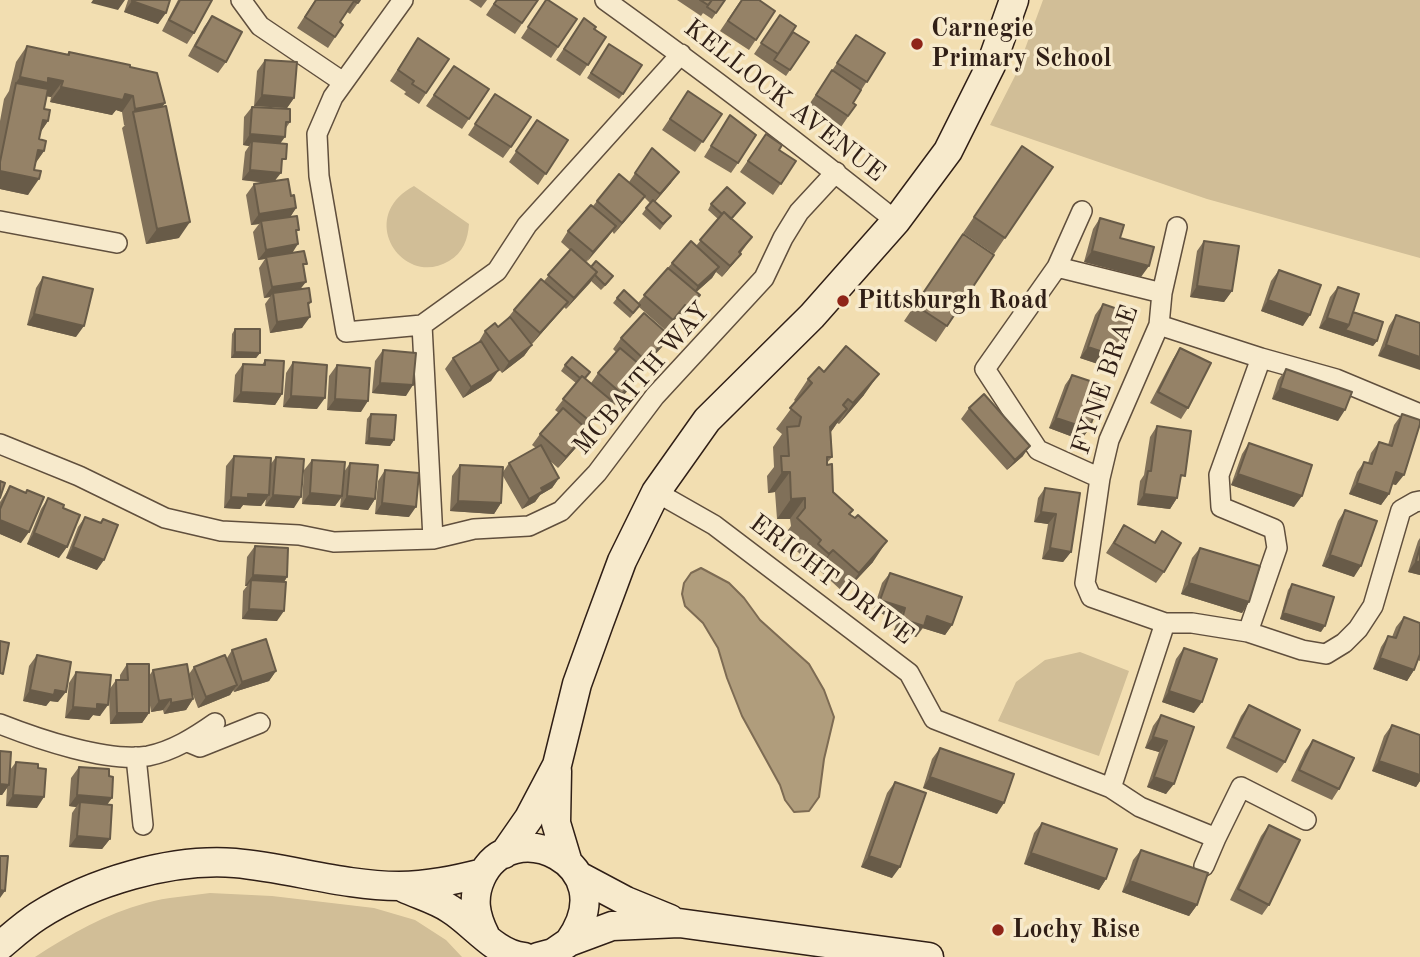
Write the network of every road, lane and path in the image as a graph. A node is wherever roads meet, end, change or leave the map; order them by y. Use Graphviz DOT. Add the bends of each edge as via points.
graph roads {
  1 [pos="241,0"];
  2 [pos="403,0"];
  3 [pos="605,0"];
  4 [pos="1014,0"];
  5 [pos="681,54"];
  6 [pos="343,82"];
  7 [pos="836,172"];
  8 [pos="1082,211"];
  9 [pos="0,221"];
  10 [pos="896,221"];
  11 [pos="1177,227"];
  12 [pos="117,243"];
  13 [pos="1057,267"];
  14 [pos="1162,293"];
  15 [pos="422,324"];
  16 [pos="1159,325"];
  17 [pos="1261,358"];
  18 [pos="1420,414"];
  19 [pos="0,444"];
  20 [pos="1100,478"];
  21 [pos="656,492"];
  22 [pos="1420,501"];
  23 [pos="433,539"];
  24 [pos="1165,623"];
  25 [pos="1248,632"];
  26 [pos="215,723"];
  27 [pos="260,723"];
  28 [pos="0,724"];
  29 [pos="188,742"];
  30 [pos="136,757"];
  31 [pos="557,765"];
  32 [pos="1111,788"];
  33 [pos="1306,820"];
  34 [pos="143,825"];
  35 [pos="1216,838"];
  36 [pos="504,854"];
  37 [pos="1205,866"];
  38 [pos="573,869"];
  39 [pos="483,873"];
  40 [pos="398,886"];
  41 [pos="679,923"];
  42 [pos="0,946"];
  43 [pos="502,949"];
  44 [pos="553,952"];
  45 [pos="929,957"];
  1 -- 6 [label="street" via="260,26"];
  2 -- 6 [label="street"];
  3 -- 5 [label="street, KELLOCK AVENUE"];
  4 -- 10 [label="street" via="991,65 948,150"];
  5 -- 7 [label="street, KELLOCK AVENUE"];
  5 -- 15 [label="street" via="527,225 497,271"];
  6 -- 15 [label="street" via="317,134 319,176 346,332"];
  7 -- 10 [label="street, KELLOCK AVENUE"];
  7 -- 23 [label="street, MCBAITH WAY" via="799,212 764,278 655,396 597,473 561,511 529,526 474,529"];
  8 -- 13 [label="street"];
  9 -- 12 [label="street"];
  10 -- 21 [label="street" via="812,316 707,420"];
  11 -- 14 [label="street, FYNE BRAE"];
  13 -- 14 [label="street"];
  13 -- 20 [label="street" via="985,369 1038,450"];
  14 -- 16 [label="street, FYNE BRAE"];
  15 -- 23 [label="street"];
  16 -- 17 [label="street"];
  16 -- 20 [label="street, FYNE BRAE" via="1109,440"];
  17 -- 18 [label="street" via="1336,379"];
  17 -- 25 [label="street" via="1219,475 1221,507 1274,529 1277,548"];
  19 -- 23 [label="street, MCBAITH WAY" via="165,518 221,531 299,535 334,542"];
  20 -- 24 [label="street, FYNE BRAE" via="1085,583 1091,597"];
  21 -- 31 [label="street" via="622,561 599,623 577,684"];
  21 -- 32 [label="street, ERICHT DRIVE" via="714,525 909,673 934,719"];
  22 -- 25 [label="street" via="1401,510 1373,606 1344,643 1326,654"];
  24 -- 25 [label="street" via="1192,622"];
  24 -- 32 [label="street"];
  26 -- 29 [label="street"];
  27 -- 29 [label="street" via="200,747"];
  28 -- 30 [label="street" via="45,741"];
  29 -- 30 [label="street"];
  30 -- 34 [label="street"];
  31 -- 36 [label="street"];
  31 -- 38 [label="street" via="556,823"];
  32 -- 35 [label="street, ERICHT DRIVE" via="1140,807"];
  33 -- 35 [label="street" via="1241,787"];
  35 -- 37 [label="street"];
  36 -- 38 [label="street" via="537,848 554,853"];
  36 -- 39 [label="street"];
  38 -- 41 [label="street" via="626,901"];
  38 -- 44 [label="street" via="585,893 585,911 580,928"];
  39 -- 40 [label="street" via="446,883"];
  39 -- 43 [label="street" via="476,888 477,920"];
  40 -- 42 [label="street" via="233,863 136,872 48,911"];
  40 -- 43 [label="street" via="449,908"];
  41 -- 44 [label="street" via="612,926"];
  41 -- 45 [label="street"];
}
